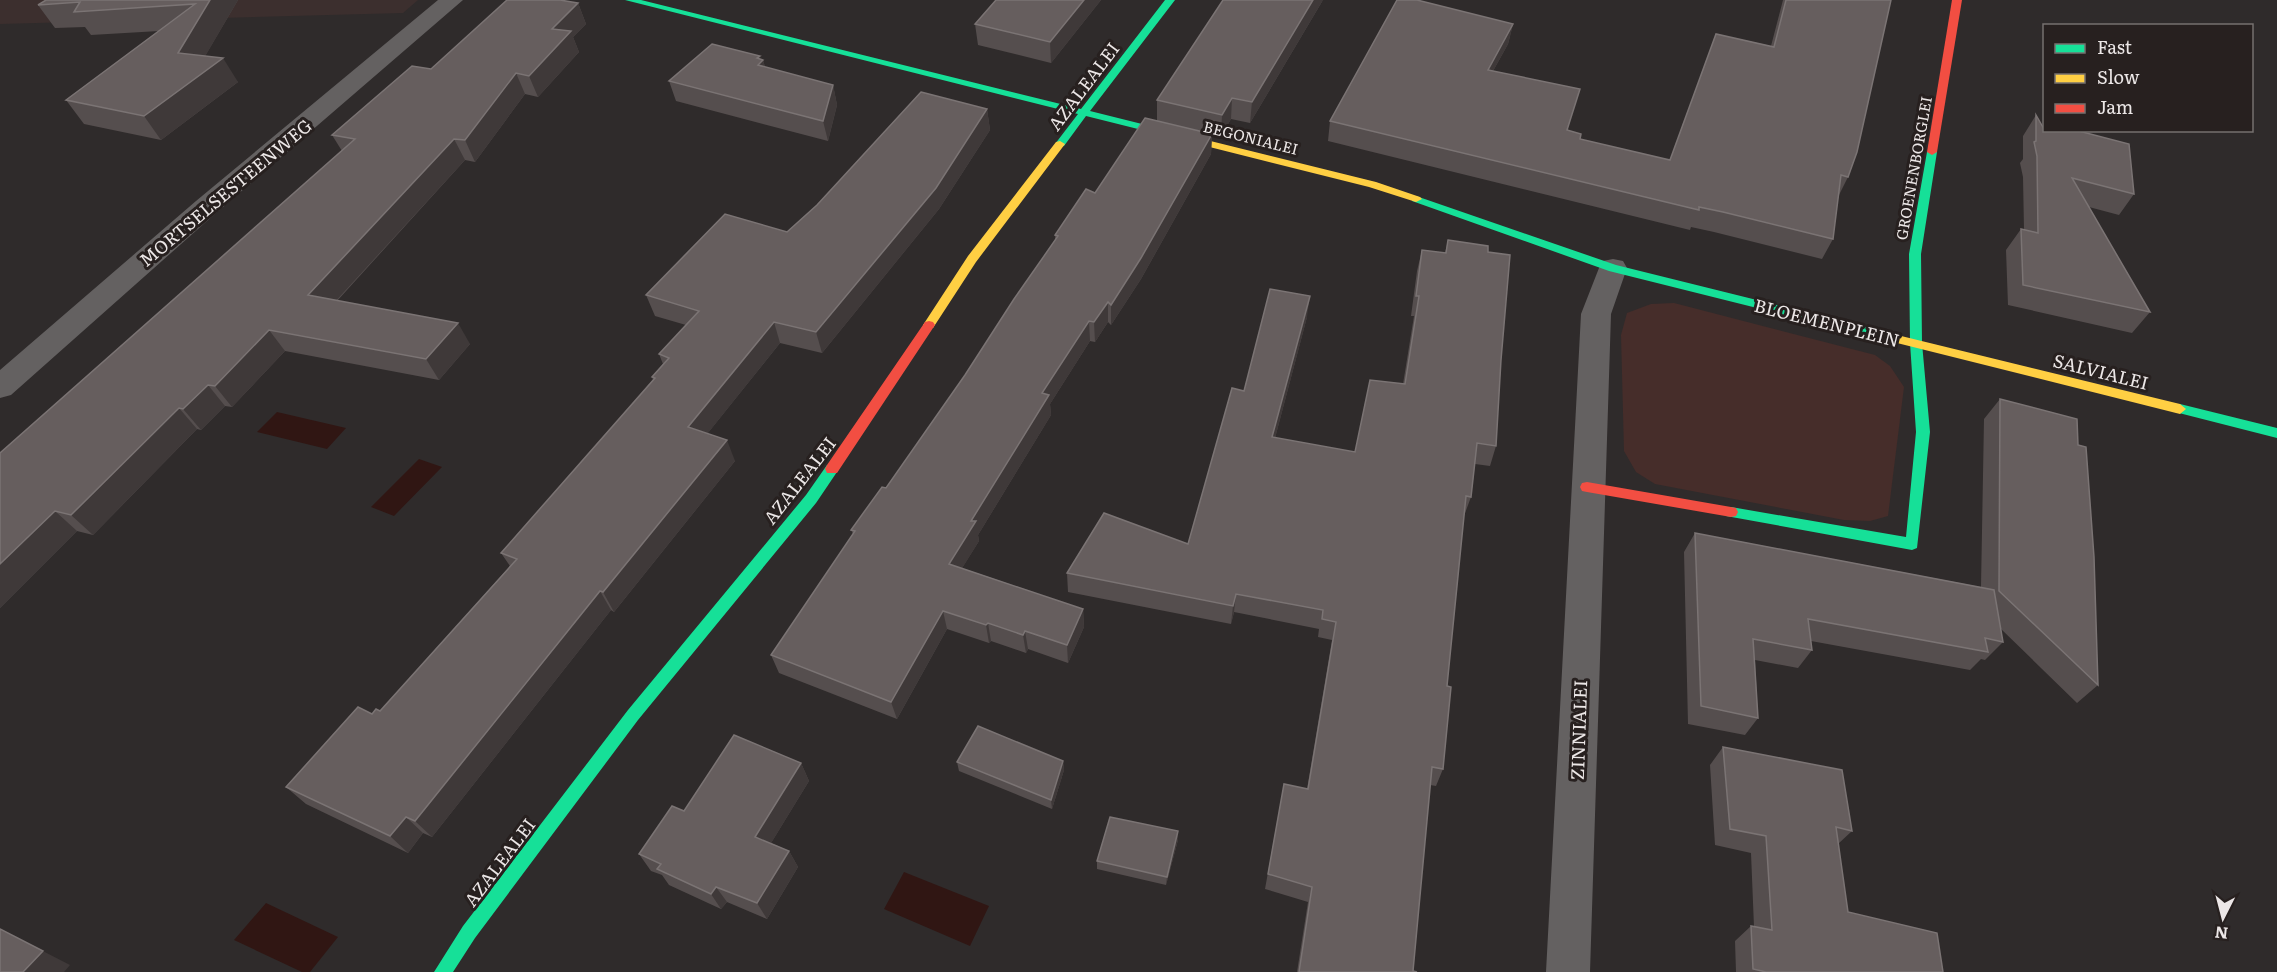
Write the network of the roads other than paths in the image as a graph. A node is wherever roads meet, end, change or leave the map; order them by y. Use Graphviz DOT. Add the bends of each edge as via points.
graph roads {
  1 [pos="452,0"];
  2 [pos="630,0"];
  3 [pos="1170,0"];
  4 [pos="1957,0"];
  5 [pos="1085,114"];
  6 [pos="1613,268"];
  7 [pos="1916,343"];
  8 [pos="0,387"];
  9 [pos="2277,433"];
  10 [pos="1587,487"];
  11 [pos="443,972"];
  12 [pos="1568,972"];
  1 -- 8 [label="street, MORTSELSESTEENWEG"];
  2 -- 5 [label="street, BEGONIALEI"];
  3 -- 5 [label="street, AZALEALEI"];
  4 -- 7 [label="street, GROENENBORGLEI" via="1915,254"];
  5 -- 6 [label="street, BEGONIALEI" via="1372,184"];
  5 -- 11 [label="street, AZALEALEI" via="972,259 811,499 633,715"];
  6 -- 7 [label="street, BLOEMENPLEIN"];
  6 -- 10 [label="street" via="1596,314"];
  7 -- 9 [label="street, SALVIALEI"];
  7 -- 10 [label="street, BLOEMENPLEIN" via="1923,432 1912,544"];
  10 -- 12 [label="street, ZINNIALEI"];
}
